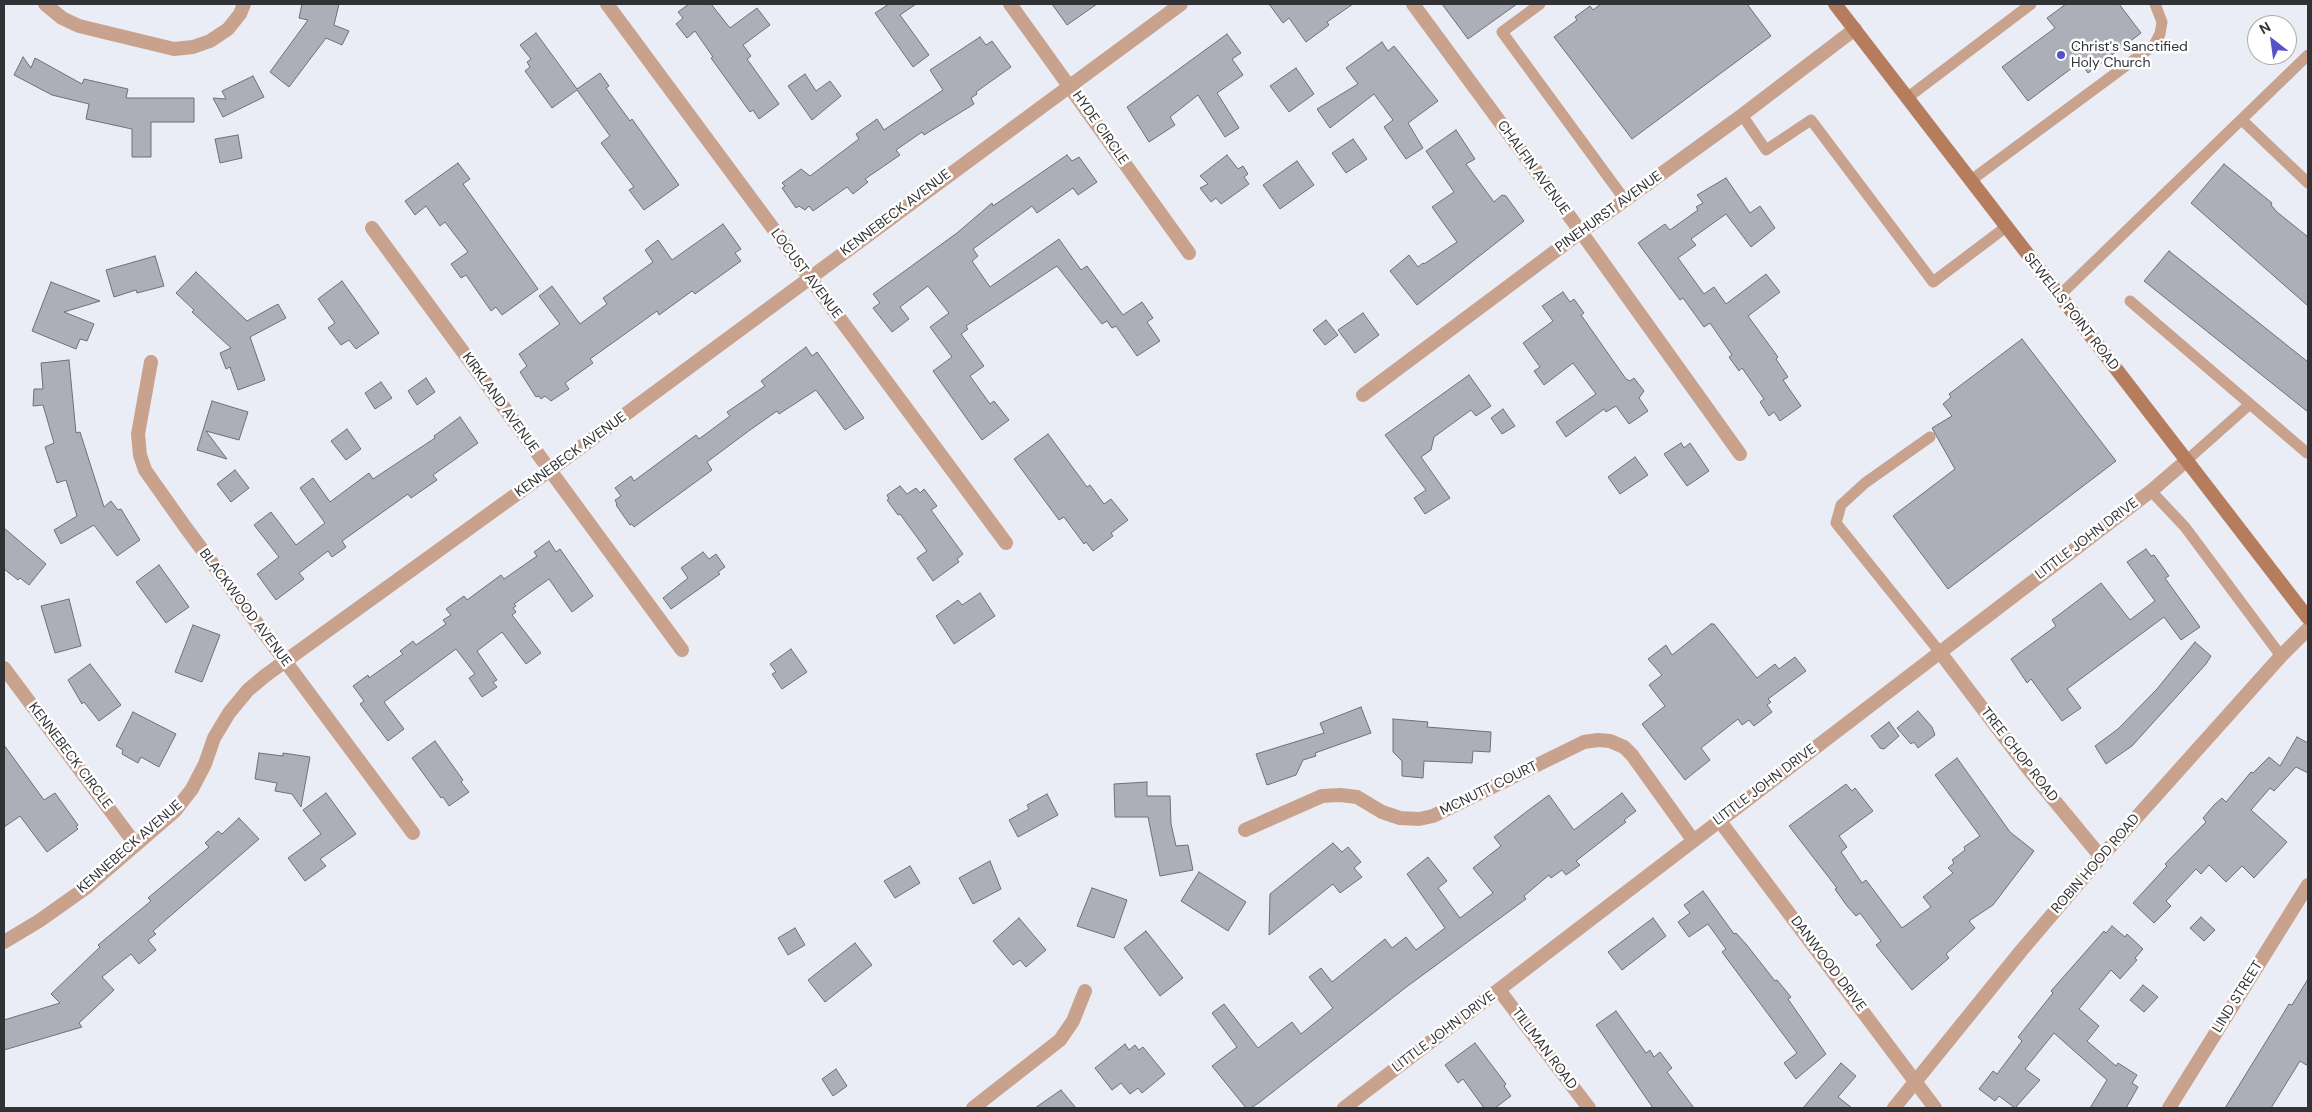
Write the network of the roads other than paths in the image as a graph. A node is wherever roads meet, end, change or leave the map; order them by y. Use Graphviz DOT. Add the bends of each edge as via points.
graph roads {
  1 [pos="45,4"];
  2 [pos="244,4"];
  3 [pos="607,4"];
  4 [pos="1010,4"];
  5 [pos="1181,4"];
  6 [pos="1413,4"];
  7 [pos="1540,4"];
  8 [pos="1836,4"];
  9 [pos="2030,4"];
  10 [pos="2155,4"];
  11 [pos="1854,29"];
  12 [pos="2308,55"];
  13 [pos="1070,85"];
  14 [pos="1906,98"];
  15 [pos="1742,115"];
  16 [pos="2242,120"];
  17 [pos="1970,181"];
  18 [pos="2308,182"];
  19 [pos="1625,200"];
  20 [pos="2006,227"];
  21 [pos="372,228"];
  22 [pos="1581,232"];
  23 [pos="1188,253"];
  24 [pos="809,278"];
  25 [pos="2059,296"];
  26 [pos="2130,301"];
  27 [pos="150,362"];
  28 [pos="1363,395"];
  29 [pos="2250,404"];
  30 [pos="1930,437"];
  31 [pos="2307,453"];
  32 [pos="1740,454"];
  33 [pos="2186,461"];
  34 [pos="550,470"];
  35 [pos="2151,491"];
  36 [pos="1006,543"];
  37 [pos="2308,618"];
  38 [pos="2308,629"];
  39 [pos="682,650"];
  40 [pos="1939,651"];
  41 [pos="2281,656"];
  42 [pos="285,661"];
  43 [pos="4,668"];
  44 [pos="1720,820"];
  45 [pos="1245,830"];
  46 [pos="412,832"];
  47 [pos="1692,840"];
  48 [pos="136,845"];
  49 [pos="2101,857"];
  50 [pos="2308,885"];
  51 [pos="4,942"];
  52 [pos="1499,990"];
  53 [pos="1085,991"];
  54 [pos="1916,1081"];
  55 [pos="973,1108"];
  56 [pos="1344,1108"];
  57 [pos="1589,1108"];
  58 [pos="1894,1108"];
  59 [pos="1935,1108"];
  60 [pos="2169,1108"];
  1 -- 2 [label="street" via="62,18 79,26 174,49 193,48 210,41 228,29"];
  3 -- 24 [label="street, LOCUST AVENUE"];
  4 -- 13 [label="street, HYDE CIRCLE"];
  5 -- 13 [label="street, KENNEBECK AVENUE"];
  6 -- 22 [label="street, CHALFIN AVENUE"];
  7 -- 19 [label="lane" via="1502,32"];
  8 -- 11 [label="main road, SEWELLS POINT ROAD"];
  9 -- 14 [label="lane"];
  10 -- 17 [label="lane" via="2162,22 2154,45"];
  11 -- 14 [label="main road, SEWELLS POINT ROAD"];
  11 -- 15 [label="street, PINEHURST AVENUE"];
  12 -- 16 [label="lane"];
  13 -- 23 [label="street, HYDE CIRCLE"];
  13 -- 24 [label="street, KENNEBECK AVENUE"];
  14 -- 17 [label="main road, SEWELLS POINT ROAD"];
  15 -- 19 [label="street, PINEHURST AVENUE"];
  15 -- 20 [label="lane" via="1766,150 1811,120 1933,282"];
  16 -- 18 [label="lane"];
  16 -- 25 [label="lane"];
  17 -- 20 [label="main road, SEWELLS POINT ROAD"];
  19 -- 22 [label="street, PINEHURST AVENUE"];
  20 -- 25 [label="main road, SEWELLS POINT ROAD"];
  21 -- 34 [label="street, KIRKLAND AVENUE"];
  22 -- 28 [label="street, PINEHURST AVENUE"];
  22 -- 32 [label="street, CHALFIN AVENUE"];
  24 -- 34 [label="street, KENNEBECK AVENUE"];
  24 -- 36 [label="street, LOCUST AVENUE"];
  25 -- 33 [label="main road, SEWELLS POINT ROAD"];
  26 -- 29 [label="lane"];
  27 -- 42 [label="street, BLACKWOOD AVENUE" via="138,434 146,470"];
  29 -- 31 [label="lane"];
  29 -- 33 [label="lane"];
  30 -- 40 [label="lane" via="1840,505 1836,523"];
  33 -- 35 [label="street, LITTLE JOHN DRIVE"];
  33 -- 37 [label="main road, SEWELLS POINT ROAD"];
  34 -- 39 [label="street, KIRKLAND AVENUE"];
  34 -- 42 [label="street, KENNEBECK AVENUE"];
  35 -- 40 [label="street, LITTLE JOHN DRIVE"];
  35 -- 41 [label="lane" via="2185,527"];
  38 -- 41 [label="street, ROBIN HOOD ROAD"];
  40 -- 44 [label="street, LITTLE JOHN DRIVE"];
  40 -- 49 [label="street, TREE CHOP ROAD" via="2030,771"];
  41 -- 49 [label="street, ROBIN HOOD ROAD"];
  42 -- 46 [label="street, BLACKWOOD AVENUE"];
  42 -- 48 [label="street, KENNEBECK AVENUE" via="248,690 229,712 192,789 175,811"];
  43 -- 48 [label="street, KENNEBECK CIRCLE"];
  44 -- 47 [label="street, LITTLE JOHN DRIVE"];
  44 -- 54 [label="street, DANWOOD DRIVE"];
  45 -- 47 [label="street, MCNUTT COURT" via="1322,796 1357,797 1382,812 1400,818 1434,816 1584,742 1598,740 1617,744 1632,755"];
  47 -- 52 [label="street, LITTLE JOHN DRIVE"];
  48 -- 51 [label="street, KENNEBECK AVENUE" via="87,887"];
  49 -- 54 [label="street, ROBIN HOOD ROAD" via="2020,951"];
  50 -- 60 [label="street, LIND STREET"];
  52 -- 56 [label="street, LITTLE JOHN DRIVE"];
  52 -- 57 [label="street, TILLMAN ROAD"];
  53 -- 55 [label="street" via="1073,1021 1060,1040"];
  54 -- 58 [label="street, ROBIN HOOD ROAD"];
  54 -- 59 [label="street, DANWOOD DRIVE"];
}
